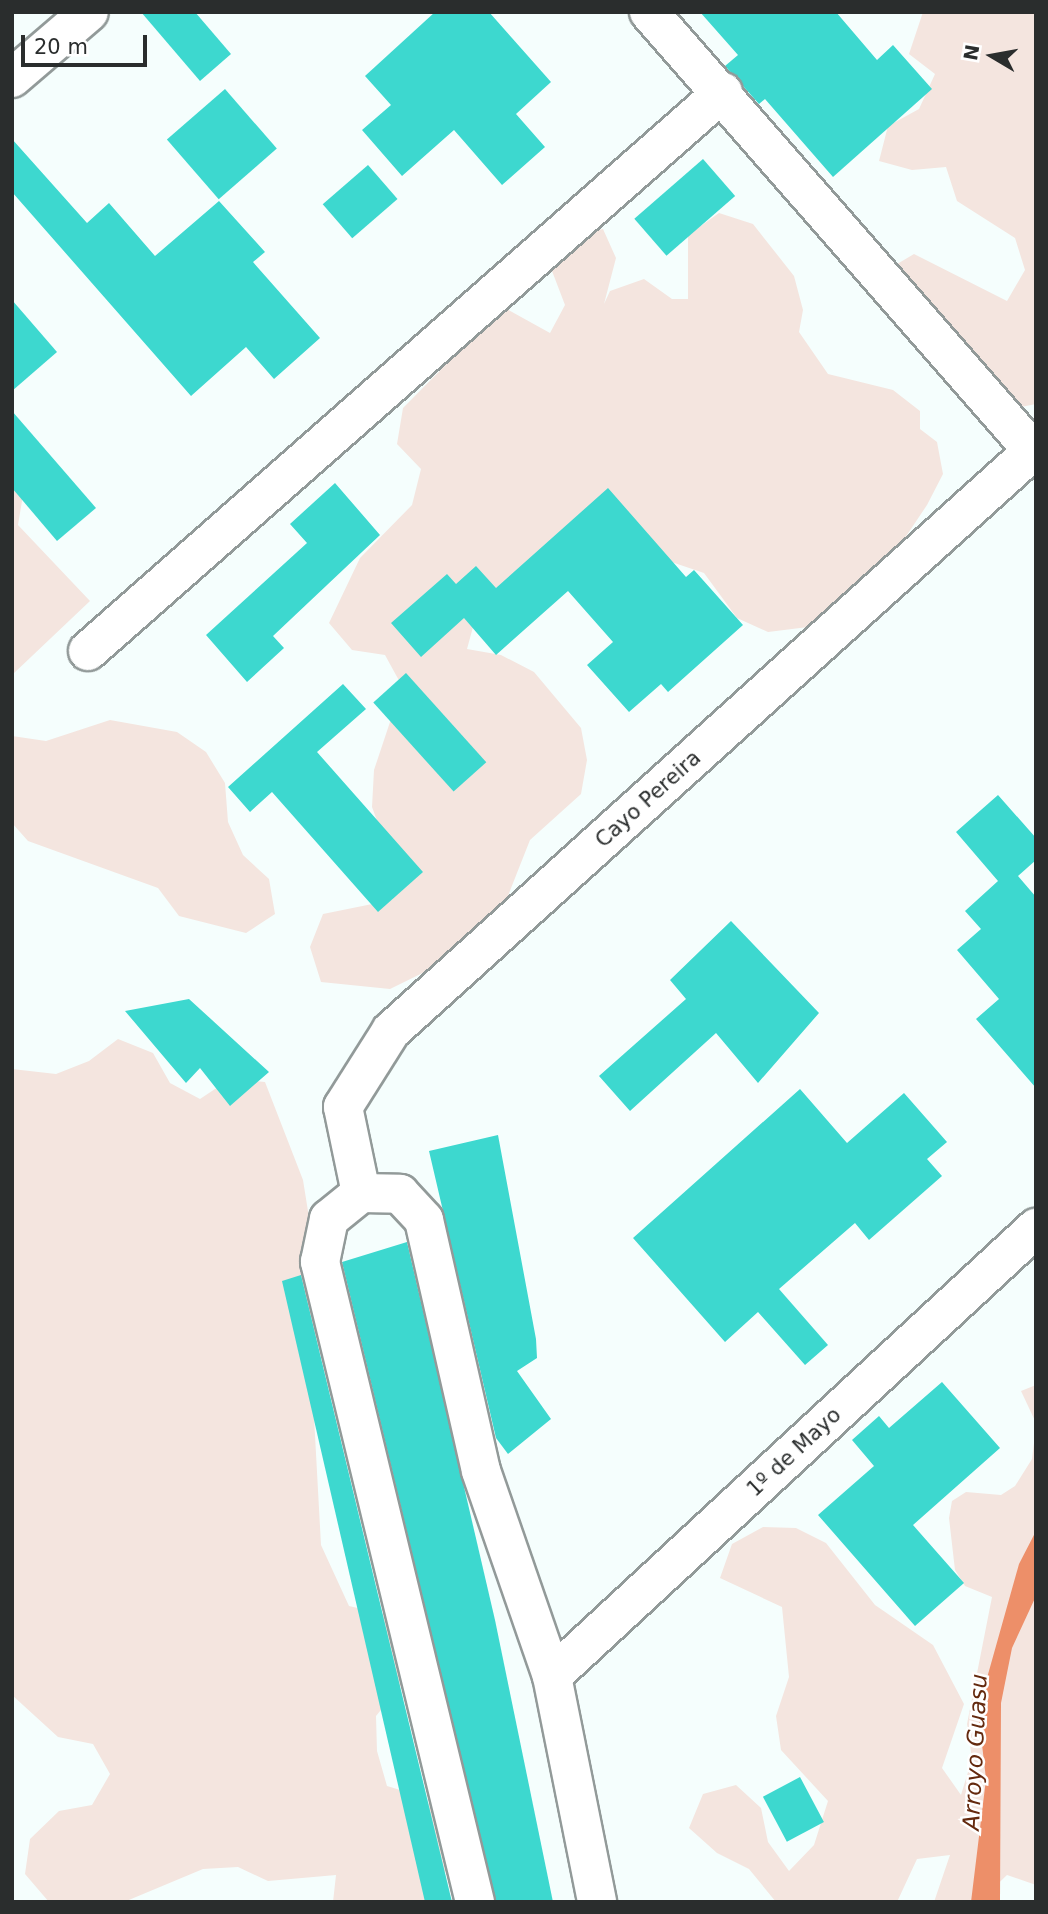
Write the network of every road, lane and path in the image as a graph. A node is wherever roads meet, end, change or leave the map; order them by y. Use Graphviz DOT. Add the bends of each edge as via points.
graph roads {
  1 [pos="89,12"];
  2 [pos="649,12"];
  3 [pos="12,78"];
  4 [pos="723,92"];
  5 [pos="1035,451"];
  6 [pos="88,651"];
  7 [pos="361,1193"];
  8 [pos="1036,1228"];
  9 [pos="552,1676"];
  10 [pos="475,1902"];
  11 [pos="597,1902"];
  1 -- 3 [label="street"];
  2 -- 4 [label="street"];
  4 -- 5 [label="street"];
  4 -- 6 [label="street"];
  5 -- 7 [label="street, Cayo Pereira" via="391,1031 343,1107"];
  7 -- 9 [label="street" via="400,1194 424,1220 481,1471"];
  7 -- 10 [label="street" via="329,1219 320,1262"];
  8 -- 9 [label="street, 1º de Mayo"];
  9 -- 11 [label="street"];
}
